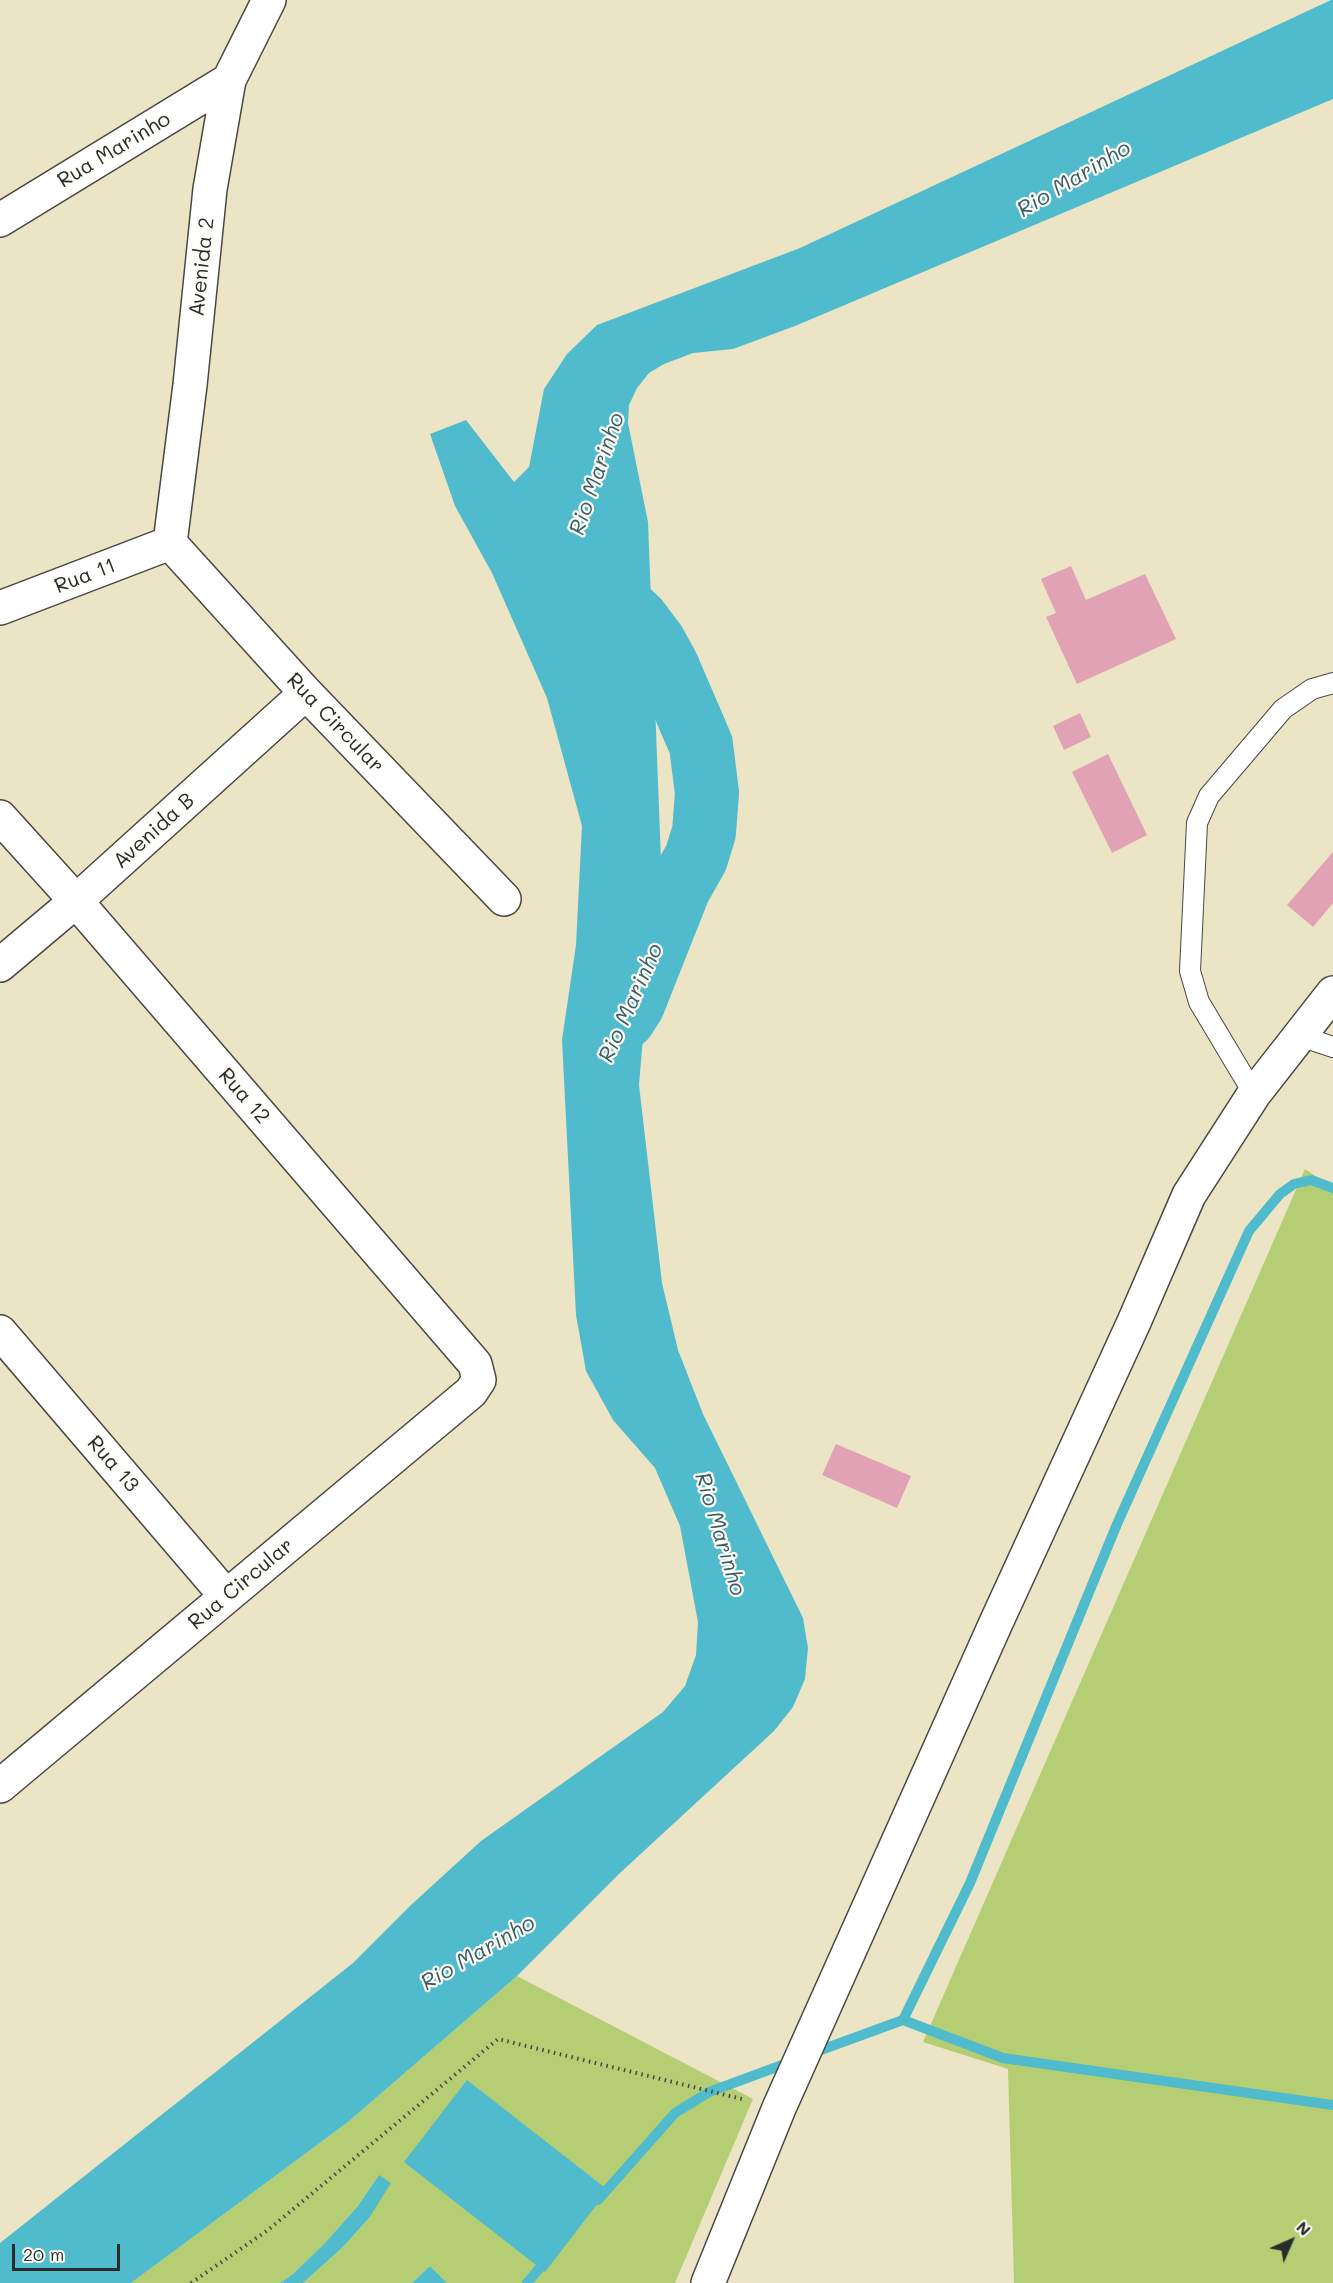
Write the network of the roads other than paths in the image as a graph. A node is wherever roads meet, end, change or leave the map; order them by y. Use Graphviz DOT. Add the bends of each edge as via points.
graph roads {
  1 [pos="269,0"];
  2 [pos="229,80"];
  3 [pos="0,220"];
  4 [pos="170,543"];
  5 [pos="0,608"];
  6 [pos="1333,683"];
  7 [pos="306,693"];
  8 [pos="0,817"];
  9 [pos="504,899"];
  10 [pos="76,901"];
  11 [pos="0,965"];
  12 [pos="1333,993"];
  13 [pos="1300,1036"];
  14 [pos="1333,1047"];
  15 [pos="1254,1094"];
  16 [pos="0,1332"];
  17 [pos="479,1380"];
  18 [pos="226,1596"];
  19 [pos="0,1786"];
  20 [pos="708,2283"];
  1 -- 2 [label="street, Avenida 2"];
  2 -- 3 [label="street, Rua Marinho"];
  2 -- 4 [label="street, Avenida 2" via="210,189"];
  4 -- 5 [label="street, Rua 11"];
  4 -- 7 [label="street, Rua Circular"];
  6 -- 15 [label="lane" via="1312,689 1283,709 1209,796 1197,822 1190,971 1199,1002"];
  7 -- 9 [label="street, Rua Circular"];
  7 -- 10 [label="street, Avenida B"];
  8 -- 10 [label="street, Rua 12"];
  10 -- 11 [label="street, Avenida B"];
  10 -- 17 [label="street, Rua 12" via="475,1364"];
  12 -- 13 [label="street"];
  13 -- 14 [label="lane"];
  13 -- 15 [label="street"];
  15 -- 20 [label="street" via="1189,1195 779,2108"];
  16 -- 18 [label="street, Rua 13"];
  17 -- 18 [label="street, Rua Circular" via="471,1392"];
  18 -- 19 [label="street, Rua Circular"];
}
